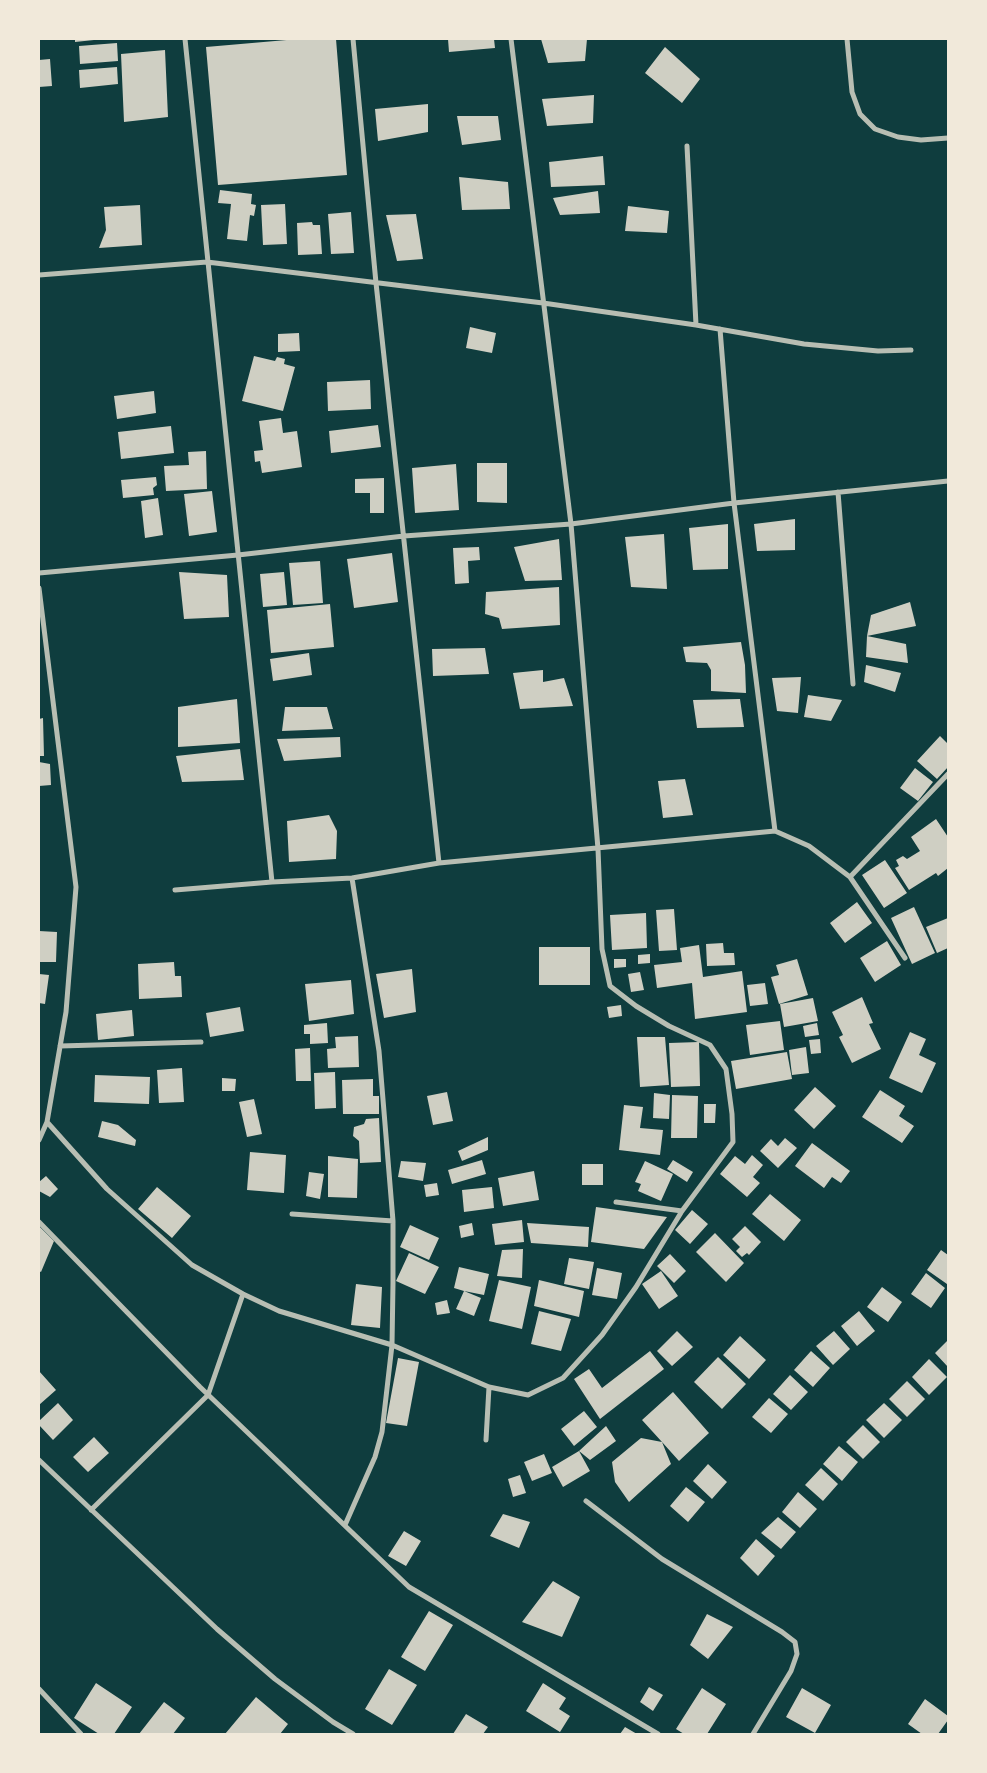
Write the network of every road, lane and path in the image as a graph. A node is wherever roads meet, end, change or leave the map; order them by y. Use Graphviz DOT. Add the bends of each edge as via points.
graph roads {
  1 [pos="185,39"];
  2 [pos="353,39"];
  3 [pos="511,39"];
  4 [pos="847,39"];
  5 [pos="948,138"];
  6 [pos="687,146"];
  7 [pos="207,262"];
  8 [pos="39,275"];
  9 [pos="376,283"];
  10 [pos="543,303"];
  11 [pos="696,325"];
  12 [pos="720,329"];
  13 [pos="912,350"];
  14 [pos="948,481"];
  15 [pos="838,492"];
  16 [pos="734,503"];
  17 [pos="571,524"];
  18 [pos="404,536"];
  19 [pos="238,555"];
  20 [pos="39,573"];
  21 [pos="39,588"];
  22 [pos="852,684"];
  23 [pos="948,774"];
  24 [pos="774,831"];
  25 [pos="598,849"];
  26 [pos="438,863"];
  27 [pos="352,878"];
  28 [pos="850,878"];
  29 [pos="272,882"];
  30 [pos="175,890"];
  31 [pos="905,958"];
  32 [pos="201,1042"];
  33 [pos="60,1046"];
  34 [pos="47,1122"];
  35 [pos="39,1140"];
  36 [pos="616,1202"];
  37 [pos="682,1211"];
  38 [pos="292,1214"];
  39 [pos="393,1221"];
  40 [pos="39,1222"];
  41 [pos="243,1294"];
  42 [pos="392,1345"];
  43 [pos="489,1386"];
  44 [pos="208,1395"];
  45 [pos="486,1440"];
  46 [pos="39,1460"];
  47 [pos="586,1501"];
  48 [pos="91,1510"];
  49 [pos="345,1525"];
  50 [pos="39,1689"];
  51 [pos="81,1734"];
  52 [pos="354,1734"];
  53 [pos="658,1734"];
  54 [pos="753,1734"];
  1 -- 7 [label="street"];
  2 -- 9 [label="street"];
  3 -- 10 [label="street"];
  4 -- 5 [label="street" via="852,92 860,114 875,129 921,140"];
  6 -- 11 [label="street"];
  7 -- 8 [label="street"];
  7 -- 9 [label="street"];
  7 -- 19 [label="street"];
  9 -- 10 [label="street"];
  9 -- 18 [label="street"];
  10 -- 11 [label="street"];
  10 -- 17 [label="street"];
  11 -- 12 [label="street"];
  12 -- 13 [label="street" via="804,344 878,351"];
  12 -- 16 [label="street"];
  14 -- 15 [label="street"];
  15 -- 16 [label="street"];
  15 -- 22 [label="street"];
  16 -- 17 [label="street"];
  16 -- 24 [label="street"];
  17 -- 18 [label="street"];
  17 -- 25 [label="street"];
  18 -- 19 [label="street"];
  18 -- 26 [label="street"];
  19 -- 20 [label="street"];
  19 -- 29 [label="street"];
  21 -- 33 [label="street" via="76,887 66,1012"];
  23 -- 28 [label="street"];
  24 -- 25 [label="street"];
  24 -- 28 [label="street" via="809,846"];
  25 -- 26 [label="street"];
  25 -- 37 [label="street" via="602,950 610,986 669,1026 710,1045 726,1069 733,1142"];
  26 -- 27 [label="street"];
  27 -- 29 [label="street"];
  27 -- 39 [label="street" via="380,1051"];
  28 -- 31 [label="street"];
  29 -- 30 [label="street"];
  32 -- 33 [label="street"];
  33 -- 34 [label="street"];
  34 -- 35 [label="street"];
  34 -- 41 [label="street" via="107,1189 192,1265"];
  36 -- 37 [label="street"];
  37 -- 43 [label="street" via="608,1327 564,1378 528,1395"];
  38 -- 39 [label="street"];
  39 -- 42 [label="street"];
  40 -- 44 [label="street"];
  41 -- 42 [label="street" via="279,1310"];
  41 -- 44 [label="street"];
  42 -- 43 [label="street"];
  42 -- 49 [label="street" via="382,1432 375,1457"];
  43 -- 45 [label="street"];
  44 -- 48 [label="street"];
  44 -- 49 [label="street"];
  46 -- 48 [label="street"];
  47 -- 54 [label="street" via="662,1559 795,1642 797,1654 790,1671"];
  48 -- 52 [label="street" via="275,1679"];
  49 -- 53 [label="street" via="409,1587"];
  50 -- 51 [label="street"];
}
